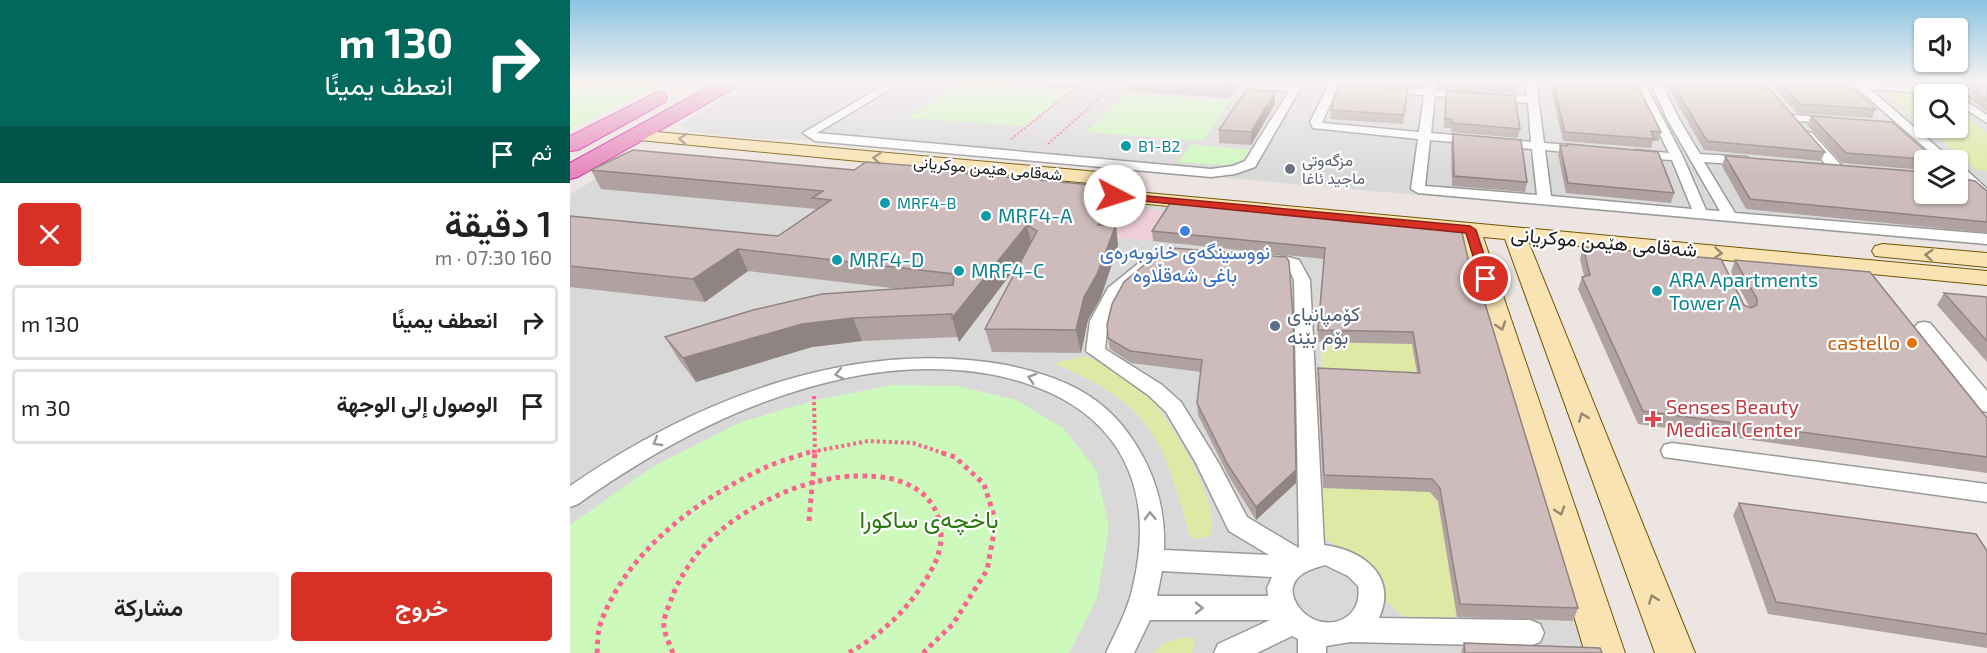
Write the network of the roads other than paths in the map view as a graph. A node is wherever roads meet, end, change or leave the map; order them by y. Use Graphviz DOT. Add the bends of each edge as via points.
graph roads {
  1 [pos="632,112"];
  2 [pos="676,112"];
  3 [pos="844,112"];
  4 [pos="1281,112"];
  5 [pos="1322,112"];
  6 [pos="1427,112"];
  7 [pos="1534,112"];
  8 [pos="1655,112"];
  9 [pos="1672,112"];
  10 [pos="1891,112"];
  11 [pos="1850,122"];
  12 [pos="1884,124"];
  13 [pos="1907,126"];
  14 [pos="635,135"];
  15 [pos="1424,137"];
  16 [pos="570,145"];
  17 [pos="1538,146"];
  18 [pos="612,148"];
  19 [pos="783,149"];
  20 [pos="1935,150"];
  21 [pos="1596,151"];
  22 [pos="1619,153"];
  23 [pos="1677,157"];
  24 [pos="1695,157"];
  25 [pos="994,161"];
  26 [pos="760,162"];
  27 [pos="1766,163"];
  28 [pos="1813,166"];
  29 [pos="570,172"];
  30 [pos="1968,180"];
  31 [pos="1987,182"];
  32 [pos="1968,183"];
  33 [pos="1987,196"];
  34 [pos="1232,199"];
  35 [pos="1544,200"];
  36 [pos="1701,214"];
  37 [pos="1730,216"];
  38 [pos="1470,230"];
  39 [pos="1514,234"];
  40 [pos="1987,239"];
  41 [pos="1164,254"];
  42 [pos="1250,258"];
  43 [pos="1987,260"];
  44 [pos="1987,279"];
  45 [pos="1924,327"];
  46 [pos="1987,405"];
  47 [pos="1672,451"];
  48 [pos="575,491"];
  49 [pos="1984,497"];
  50 [pos="1151,560"];
  51 [pos="1301,562"];
  52 [pos="1141,608"];
  53 [pos="1300,629"];
  54 [pos="1350,630"];
  55 [pos="1530,633"];
  56 [pos="1120,653"];
  57 [pos="1228,653"];
  58 [pos="1605,653"];
  59 [pos="1675,653"];
  1 -- 16 [label="highway"];
  2 -- 14 [label="highway"];
  3 -- 25 [label="street" via="809,133 815,137"];
  4 -- 25 [label="street" via="1251,164 1235,170 1211,173 1011,154"];
  5 -- 15 [label="street" via="1317,126"];
  6 -- 15 [label="street"];
  7 -- 17 [label="street"];
  8 -- 23 [label="street"];
  9 -- 24 [label="street"];
  10 -- 13 [label="street"];
  11 -- 28 [label="street" via="1790,115 1842,169"];
  12 -- 13 [label="street"];
  13 -- 20 [label="street"];
  14 -- 18 [label="highway"];
  19 -- 14 [label="street, شەقامی هێمن موکریانی, one-way"];
  15 -- 17 [label="street"];
  15 -- 35 [label="street" via="1418,189"];
  17 -- 21 [label="street"];
  17 -- 35 [label="street"];
  18 -- 26 [label="street, شەقامی هێمن موکریانی"];
  18 -- 29 [label="highway"];
  25 -- 19 [label="street, شەقامی هێمن موکریانی, one-way"];
  19 -- 26 [label="street"];
  22 -- 23 [label="street"];
  23 -- 36 [label="street"];
  24 -- 27 [label="street"];
  24 -- 37 [label="street"];
  25 -- 34 [label="street, شەقامی هێمن موکریانی"];
  26 -- 34 [label="street, شەقامی هێمن موکریانی"];
  30 -- 31 [label="street"];
  32 -- 33 [label="street"];
  34 -- 38 [label="street, شەقامی هێمن موکریانی"];
  43 -- 34 [label="street, شەقامی هێمن موکریانی, one-way"];
  35 -- 36 [label="street"];
  36 -- 37 [label="street"];
  37 -- 40 [label="street"];
  38 -- 39 [label="street, شەقامی هێمن موکریانی"];
  38 -- 58 [label="street, one-way"];
  39 -- 44 [label="street, شەقامی هێمن موکریانی, one-way"];
  59 -- 39 [label="street, one-way"];
  41 -- 51 [label="street" via="1116,288 1100,321 1095,351 1174,407 1238,524"];
  42 -- 51 [label="street" via="1291,262 1299,268 1302,280"];
  45 -- 46 [label="street"];
  47 -- 49 [label="street"];
  50 -- 48 [label="street, one-way" via="1149,497 1130,448 1097,411 1053,384 1001,368 942,362 878,366 809,380 736,405 660,440"];
  50 -- 51 [label="street"];
  50 -- 52 [label="street"];
  51 -- 53 [label="street" via="1282,580 1280,592"];
  51 -- 54 [label="street" via="1325,555 1339,557 1363,572 1370,583 1370,609 1363,621"];
  52 -- 53 [label="street, one-way"];
  52 -- 56 [label="street"];
  53 -- 54 [label="street" via="1335,635"];
  53 -- 57 [label="street"];
  54 -- 55 [label="street"];
}
